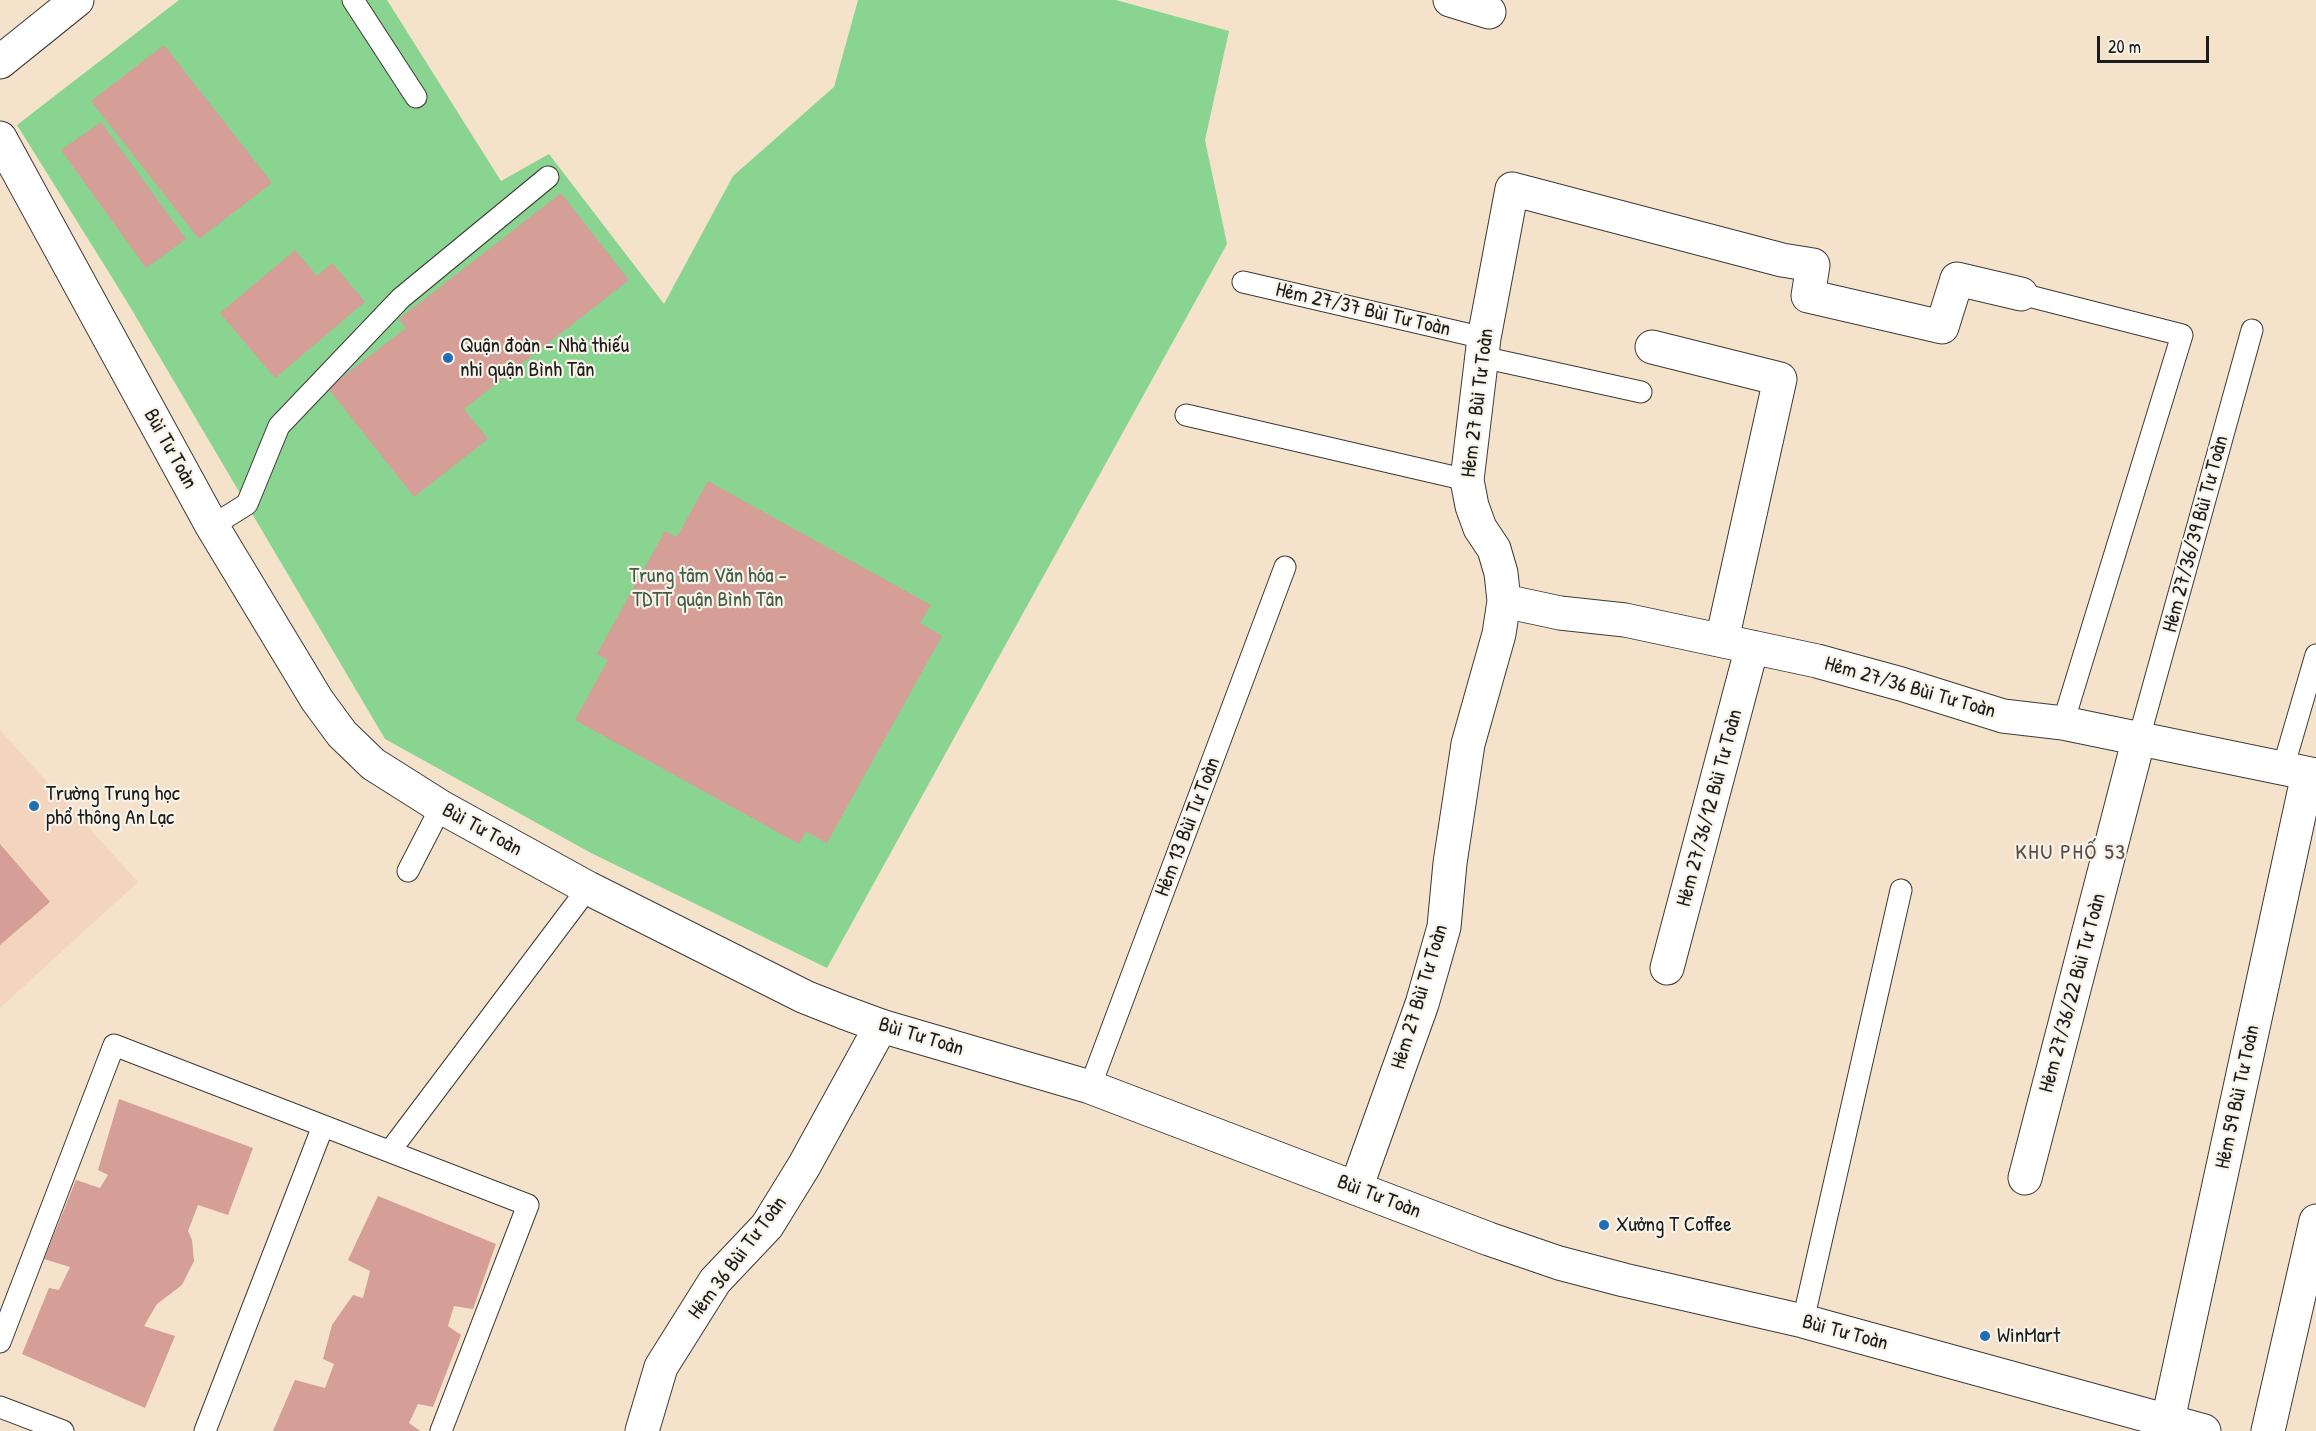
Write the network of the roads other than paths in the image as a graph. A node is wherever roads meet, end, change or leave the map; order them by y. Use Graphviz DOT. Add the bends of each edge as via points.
graph roads {
  1 [pos="77,0"];
  2 [pos="353,0"];
  3 [pos="1450,0"];
  4 [pos="1489,12"];
  5 [pos="0,62"];
  6 [pos="416,97"];
  7 [pos="0,138"];
  8 [pos="548,177"];
  9 [pos="1243,282"];
  10 [pos="2021,294"];
  11 [pos="2252,330"];
  12 [pos="1652,347"];
  13 [pos="1483,348"];
  14 [pos="1641,392"];
  15 [pos="1186,415"];
  16 [pos="1467,480"];
  17 [pos="212,526"];
  18 [pos="1285,567"];
  19 [pos="1504,601"];
  20 [pos="1737,644"];
  21 [pos="2316,655"];
  22 [pos="2062,723"];
  23 [pos="2139,738"];
  24 [pos="2302,772"];
  25 [pos="441,807"];
  26 [pos="408,871"];
  27 [pos="588,888"];
  28 [pos="1901,890"];
  29 [pos="1667,968"];
  30 [pos="881,1026"];
  31 [pos="1090,1087"];
  32 [pos="323,1126"];
  33 [pos="390,1151"];
  34 [pos="2025,1178"];
  35 [pos="1356,1188"];
  36 [pos="2316,1221"];
  37 [pos="1803,1321"];
  38 [pos="0,1342"];
  39 [pos="0,1407"];
  40 [pos="2166,1426"];
  41 [pos="63,1431"];
  42 [pos="205,1431"];
  43 [pos="441,1431"];
  44 [pos="642,1431"];
  45 [pos="2204,1431"];
  46 [pos="2268,1431"];
  1 -- 5 [label="street"];
  2 -- 6 [label="lane"];
  3 -- 4 [label="street"];
  7 -- 17 [label="street, Bùi Tư Toàn"];
  8 -- 17 [label="lane" via="393,306 279,426 247,504"];
  9 -- 13 [label="lane, Hẻm 27/37 Bùi Tư Toàn"];
  10 -- 13 [label="street, Hẻm 27 Bùi Tư Toàn" via="1957,279 1942,327 1808,296 1813,265 1512,189"];
  10 -- 22 [label="lane" via="2182,335"];
  11 -- 23 [label="lane, Hẻm 27/36/39 Bùi Tư Toàn"];
  12 -- 20 [label="street, Hẻm 27/36/12 Bùi Tư Toàn" via="1780,380"];
  13 -- 14 [label="lane, Hẻm 27/37 Bùi Tư Toàn"];
  13 -- 16 [label="street, Hẻm 27 Bùi Tư Toàn"];
  15 -- 16 [label="lane"];
  16 -- 19 [label="street, Hẻm 27 Bùi Tư Toàn" via="1480,528 1494,549"];
  17 -- 25 [label="street, Bùi Tư Toàn" via="317,700 342,734 373,764"];
  18 -- 31 [label="lane, Hẻm 13 Bùi Tư Toàn"];
  19 -- 20 [label="street, Hẻm 27/36 Bùi Tư Toàn" via="1560,613 1625,620"];
  19 -- 35 [label="street, Hẻm 27 Bùi Tư Toàn" via="1499,634 1468,744 1444,927 1422,1004"];
  20 -- 22 [label="street, Hẻm 27/36 Bùi Tư Toàn" via="1817,661 2003,716"];
  20 -- 29 [label="street, Hẻm 27/36/12 Bùi Tư Toàn"];
  21 -- 24 [label="lane"];
  22 -- 23 [label="street, Hẻm 27/36 Bùi Tư Toàn"];
  23 -- 24 [label="street, Hẻm 27/36 Bùi Tư Toàn"];
  23 -- 34 [label="street, Hẻm 27/36/22 Bùi Tư Toàn"];
  24 -- 40 [label="street, Hẻm 59 Bùi Tư Toàn"];
  25 -- 26 [label="lane"];
  25 -- 27 [label="street, Bùi Tư Toàn"];
  27 -- 30 [label="street, Bùi Tư Toàn" via="805,997"];
  27 -- 33 [label="lane"];
  28 -- 37 [label="lane"];
  30 -- 31 [label="street, Bùi Tư Toàn"];
  30 -- 44 [label="street, Hẻm 36 Bùi Tư Toàn" via="767,1226 715,1281 661,1367"];
  31 -- 35 [label="street, Bùi Tư Toàn"];
  32 -- 33 [label="lane"];
  32 -- 38 [label="lane" via="114,1046"];
  32 -- 42 [label="lane"];
  33 -- 43 [label="lane" via="528,1205"];
  35 -- 37 [label="street, Bùi Tư Toàn" via="1559,1263"];
  36 -- 46 [label="street"];
  37 -- 40 [label="street, Bùi Tư Toàn"];
  39 -- 41 [label="lane"];
  40 -- 45 [label="street, Bùi Tư Toàn"];
}
